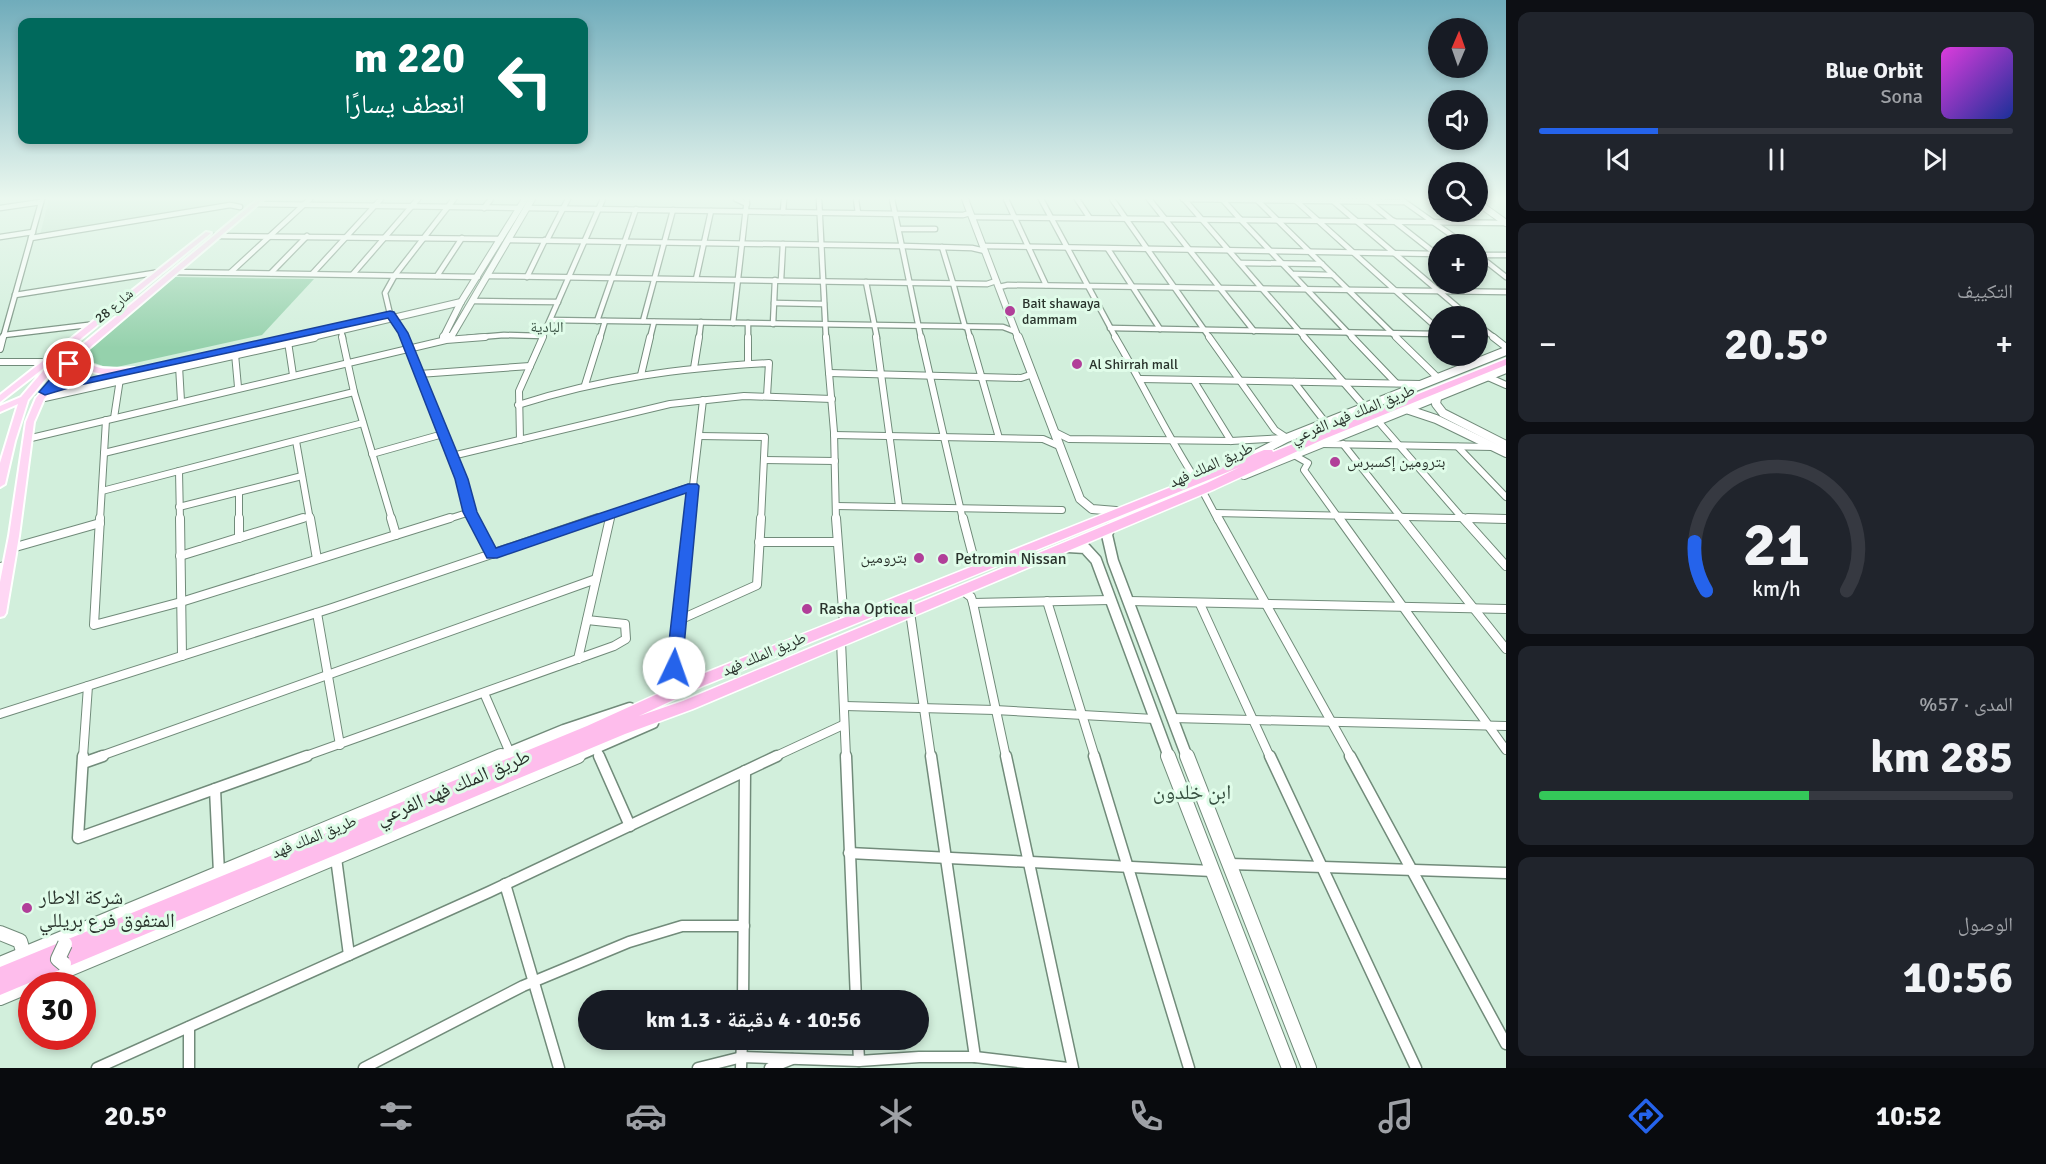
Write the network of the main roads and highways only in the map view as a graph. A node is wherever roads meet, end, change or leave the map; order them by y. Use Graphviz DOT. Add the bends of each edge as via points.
graph roads {
  1 [pos="189,249"];
  2 [pos="200,249"];
  3 [pos="71,344"];
  4 [pos="84,348"];
  5 [pos="1506,356"];
  6 [pos="1506,362"];
  7 [pos="134,370"];
  8 [pos="42,395"];
  9 [pos="0,399"];
  10 [pos="23,401"];
  11 [pos="0,409"];
  12 [pos="0,417"];
  13 [pos="0,435"];
  14 [pos="10,441"];
  15 [pos="0,483"];
  16 [pos="1203,485"];
  17 [pos="4,566"];
  18 [pos="0,613"];
  19 [pos="0,976"];
  20 [pos="0,986"];
  1 -- 3 [label="main road"];
  2 -- 4 [label="main road, شارع 28"];
  3 -- 9 [label="main road"];
  3 -- 10 [label="main road"];
  4 -- 7 [label="main road" via="86,365 98,370"];
  4 -- 8 [label="main road, شارع 28"];
  5 -- 16 [label="highway, طريق الملك فهد" via="1244,460"];
  6 -- 16 [label="highway, طريق الملك فهد"];
  8 -- 10 [label="main road"];
  8 -- 17 [label="main road" via="30,422 12,548"];
  10 -- 11 [label="main road"];
  10 -- 12 [label="main road"];
  10 -- 14 [label="main road"];
  13 -- 14 [label="main road" via="6,435"];
  14 -- 15 [label="main road"];
  16 -- 19 [label="highway, طريق الملك فهد" via="1116,511 700,681 591,731"];
  16 -- 20 [label="highway, طريق الملك فهد" via="1109,529 841,641"];
  17 -- 18 [label="main road"];
}
